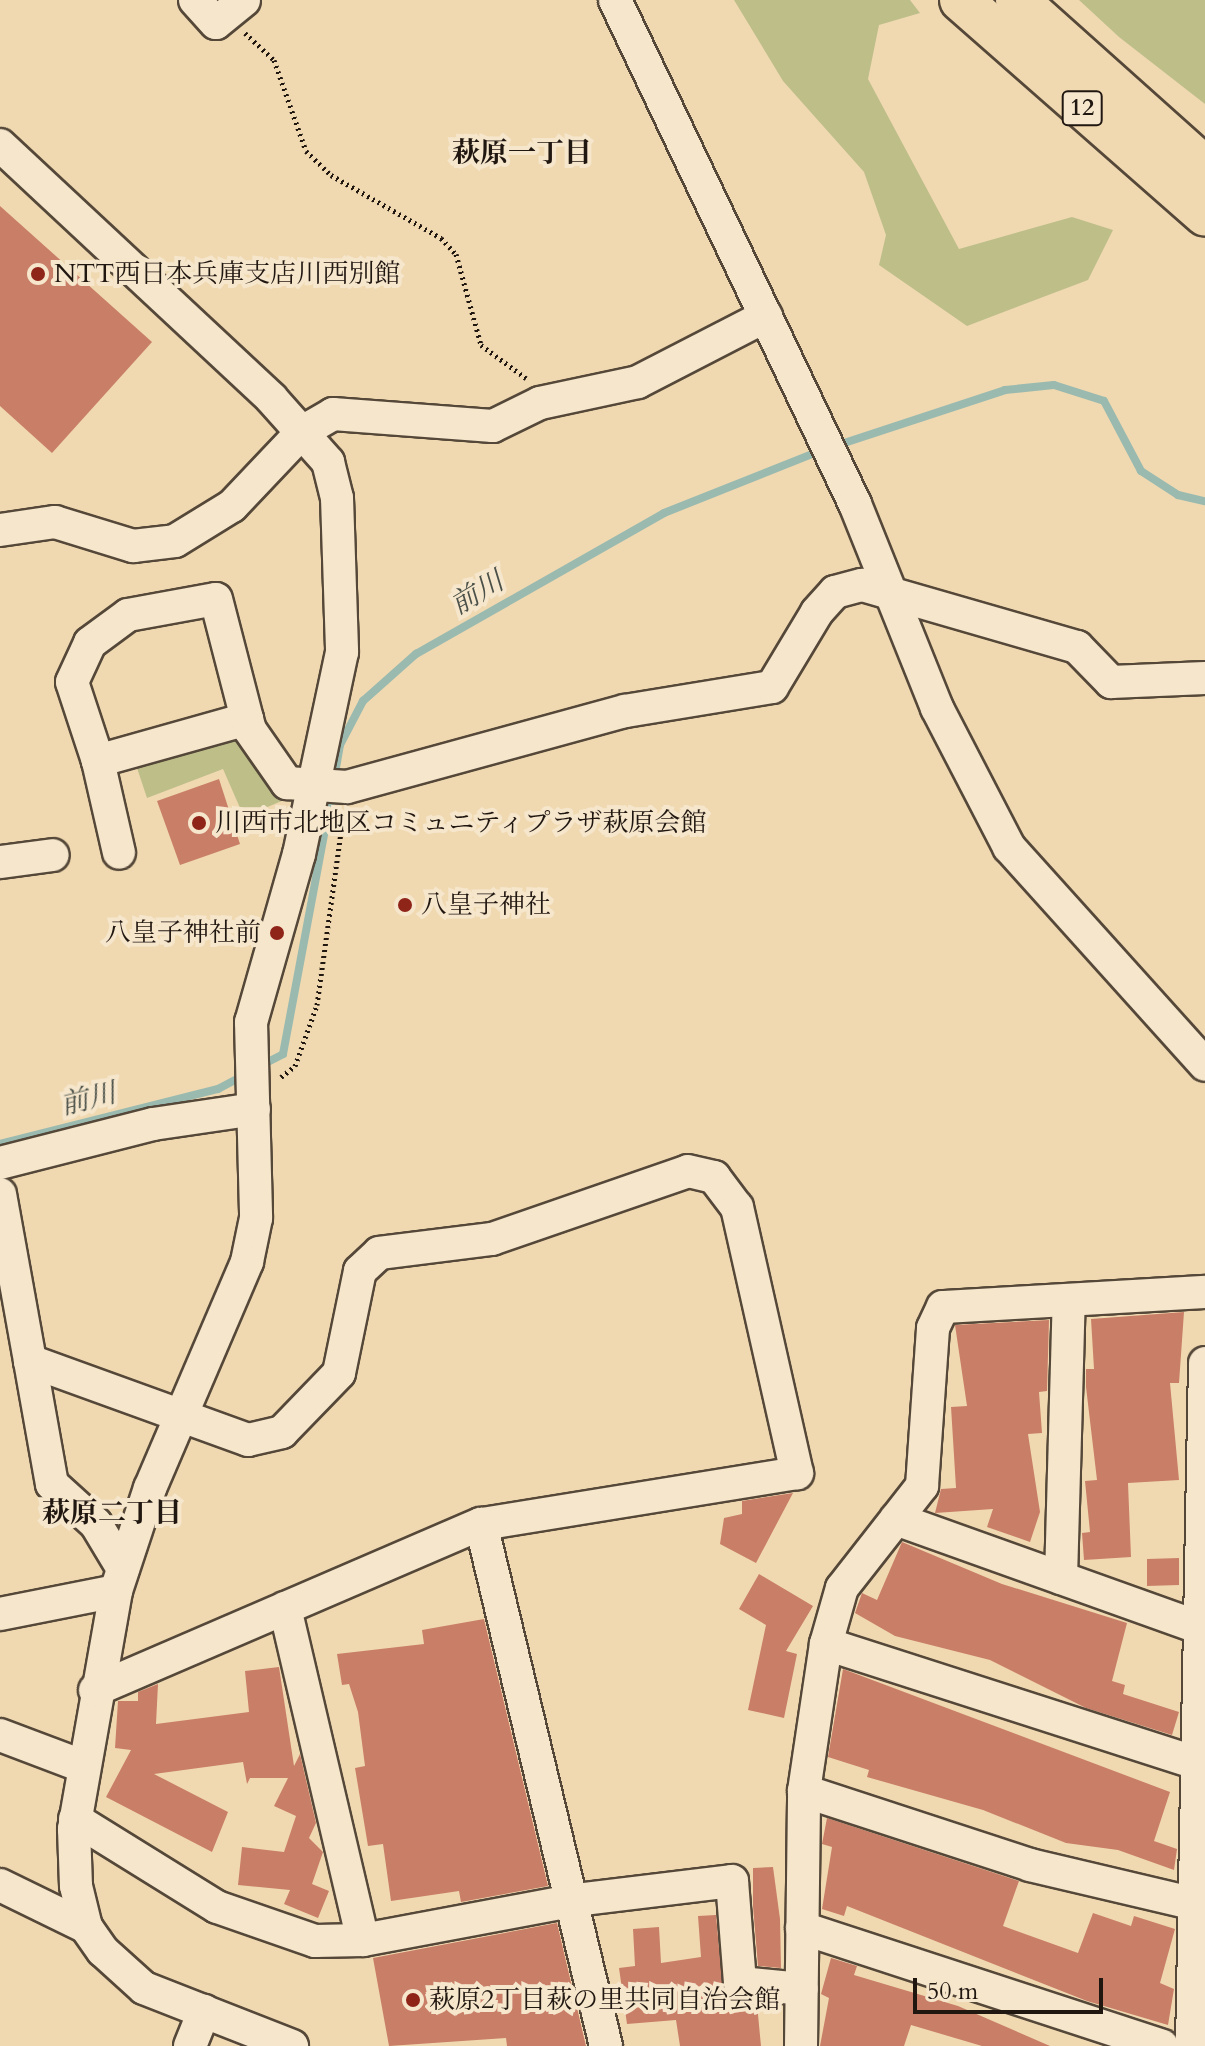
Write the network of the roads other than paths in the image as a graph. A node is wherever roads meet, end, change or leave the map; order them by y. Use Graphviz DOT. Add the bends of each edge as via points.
graph roads {
  1 [pos="195,0"];
  2 [pos="615,0"];
  3 [pos="961,0"];
  4 [pos="1017,0"];
  5 [pos="236,7"];
  6 [pos="0,145"];
  7 [pos="1205,168"];
  8 [pos="1205,214"];
  9 [pos="766,316"];
  10 [pos="302,432"];
  11 [pos="0,530"];
  12 [pos="889,593"];
  13 [pos="1205,678"];
  14 [pos="247,719"];
  15 [pos="98,761"];
  16 [pos="313,785"];
  17 [pos="119,853"];
  18 [pos="53,855"];
  19 [pos="0,862"];
  20 [pos="1205,1065"];
  21 [pos="254,1104"];
  22 [pos="0,1163"];
  23 [pos="0,1194"];
  24 [pos="1205,1292"];
  25 [pos="1069,1300"];
  26 [pos="30,1361"];
  27 [pos="1205,1363"];
  28 [pos="181,1416"];
  29 [pos="896,1519"];
  30 [pos="481,1524"];
  31 [pos="1061,1578"];
  32 [pos="119,1580"];
  33 [pos="285,1608"];
  34 [pos="0,1614"];
  35 [pos="1200,1628"];
  36 [pos="826,1644"];
  37 [pos="95,1690"];
  38 [pos="0,1735"];
  39 [pos="82,1766"];
  40 [pos="1201,1766"];
  41 [pos="804,1791"];
  42 [pos="75,1819"];
  43 [pos="0,1885"];
  44 [pos="576,1900"];
  45 [pos="1195,1904"];
  46 [pos="86,1927"];
  47 [pos="802,1928"];
  48 [pos="363,1940"];
  49 [pos="802,1989"];
  50 [pos="204,2011"];
  51 [pos="190,2046"];
  52 [pos="292,2046"];
  53 [pos="606,2046"];
  54 [pos="801,2046"];
  55 [pos="1162,2046"];
  56 [pos="1192,2046"];
  1 -- 5 [label="street" via="216,23"];
  2 -- 9 [label="street"];
  3 -- 8 [label="main road, 12"];
  4 -- 7 [label="main road, 12"];
  6 -- 10 [label="street"];
  9 -- 10 [label="street" via="638,382 556,400 493,426 333,414"];
  9 -- 12 [label="street"];
  10 -- 11 [label="street" via="232,506 175,541 133,546 55,522"];
  10 -- 16 [label="street" via="328,462 337,498 342,652"];
  12 -- 13 [label="street" via="1077,647 1111,682"];
  12 -- 16 [label="street" via="862,585 835,592 772,687 751,695 625,711 347,787"];
  12 -- 20 [label="street" via="1009,847"];
  14 -- 15 [label="street"];
  14 -- 15 [label="street" via="216,599 128,615 90,643 72,682"];
  14 -- 16 [label="street" via="287,783"];
  15 -- 17 [label="street"];
  16 -- 21 [label="street" via="251,1022"];
  18 -- 19 [label="street"];
  21 -- 22 [label="street"];
  21 -- 28 [label="street" via="256,1218 247,1262"];
  23 -- 26 [label="street"];
  24 -- 25 [label="street"];
  25 -- 29 [label="street" via="943,1307 933,1328 922,1486"];
  25 -- 31 [label="street"];
  26 -- 28 [label="street"];
  26 -- 32 [label="street" via="52,1484 96,1524"];
  27 -- 35 [label="street"];
  28 -- 30 [label="street" via="248,1440 282,1432 339,1373 360,1271 379,1253 492,1239 688,1171 714,1177 737,1207 797,1473"];
  28 -- 32 [label="street"];
  29 -- 31 [label="street"];
  29 -- 36 [label="street" via="842,1588"];
  30 -- 33 [label="street"];
  30 -- 44 [label="street"];
  31 -- 35 [label="street"];
  32 -- 34 [label="street"];
  32 -- 37 [label="street"];
  33 -- 37 [label="street"];
  33 -- 48 [label="street"];
  35 -- 40 [label="street"];
  36 -- 40 [label="street"];
  36 -- 41 [label="street"];
  37 -- 39 [label="street"];
  38 -- 39 [label="street"];
  39 -- 42 [label="street"];
  40 -- 45 [label="street"];
  41 -- 45 [label="street" via="1030,1865"];
  41 -- 47 [label="street"];
  42 -- 46 [label="street" via="76,1886"];
  42 -- 48 [label="street" via="217,1907 315,1941"];
  43 -- 46 [label="street"];
  44 -- 48 [label="street"];
  44 -- 49 [label="street" via="732,1881 740,1983"];
  44 -- 53 [label="street"];
  45 -- 56 [label="street"];
  46 -- 50 [label="street" via="144,1988"];
  47 -- 49 [label="street"];
  47 -- 55 [label="street"];
  49 -- 54 [label="street"];
  50 -- 51 [label="street"];
  50 -- 52 [label="street"];
}
